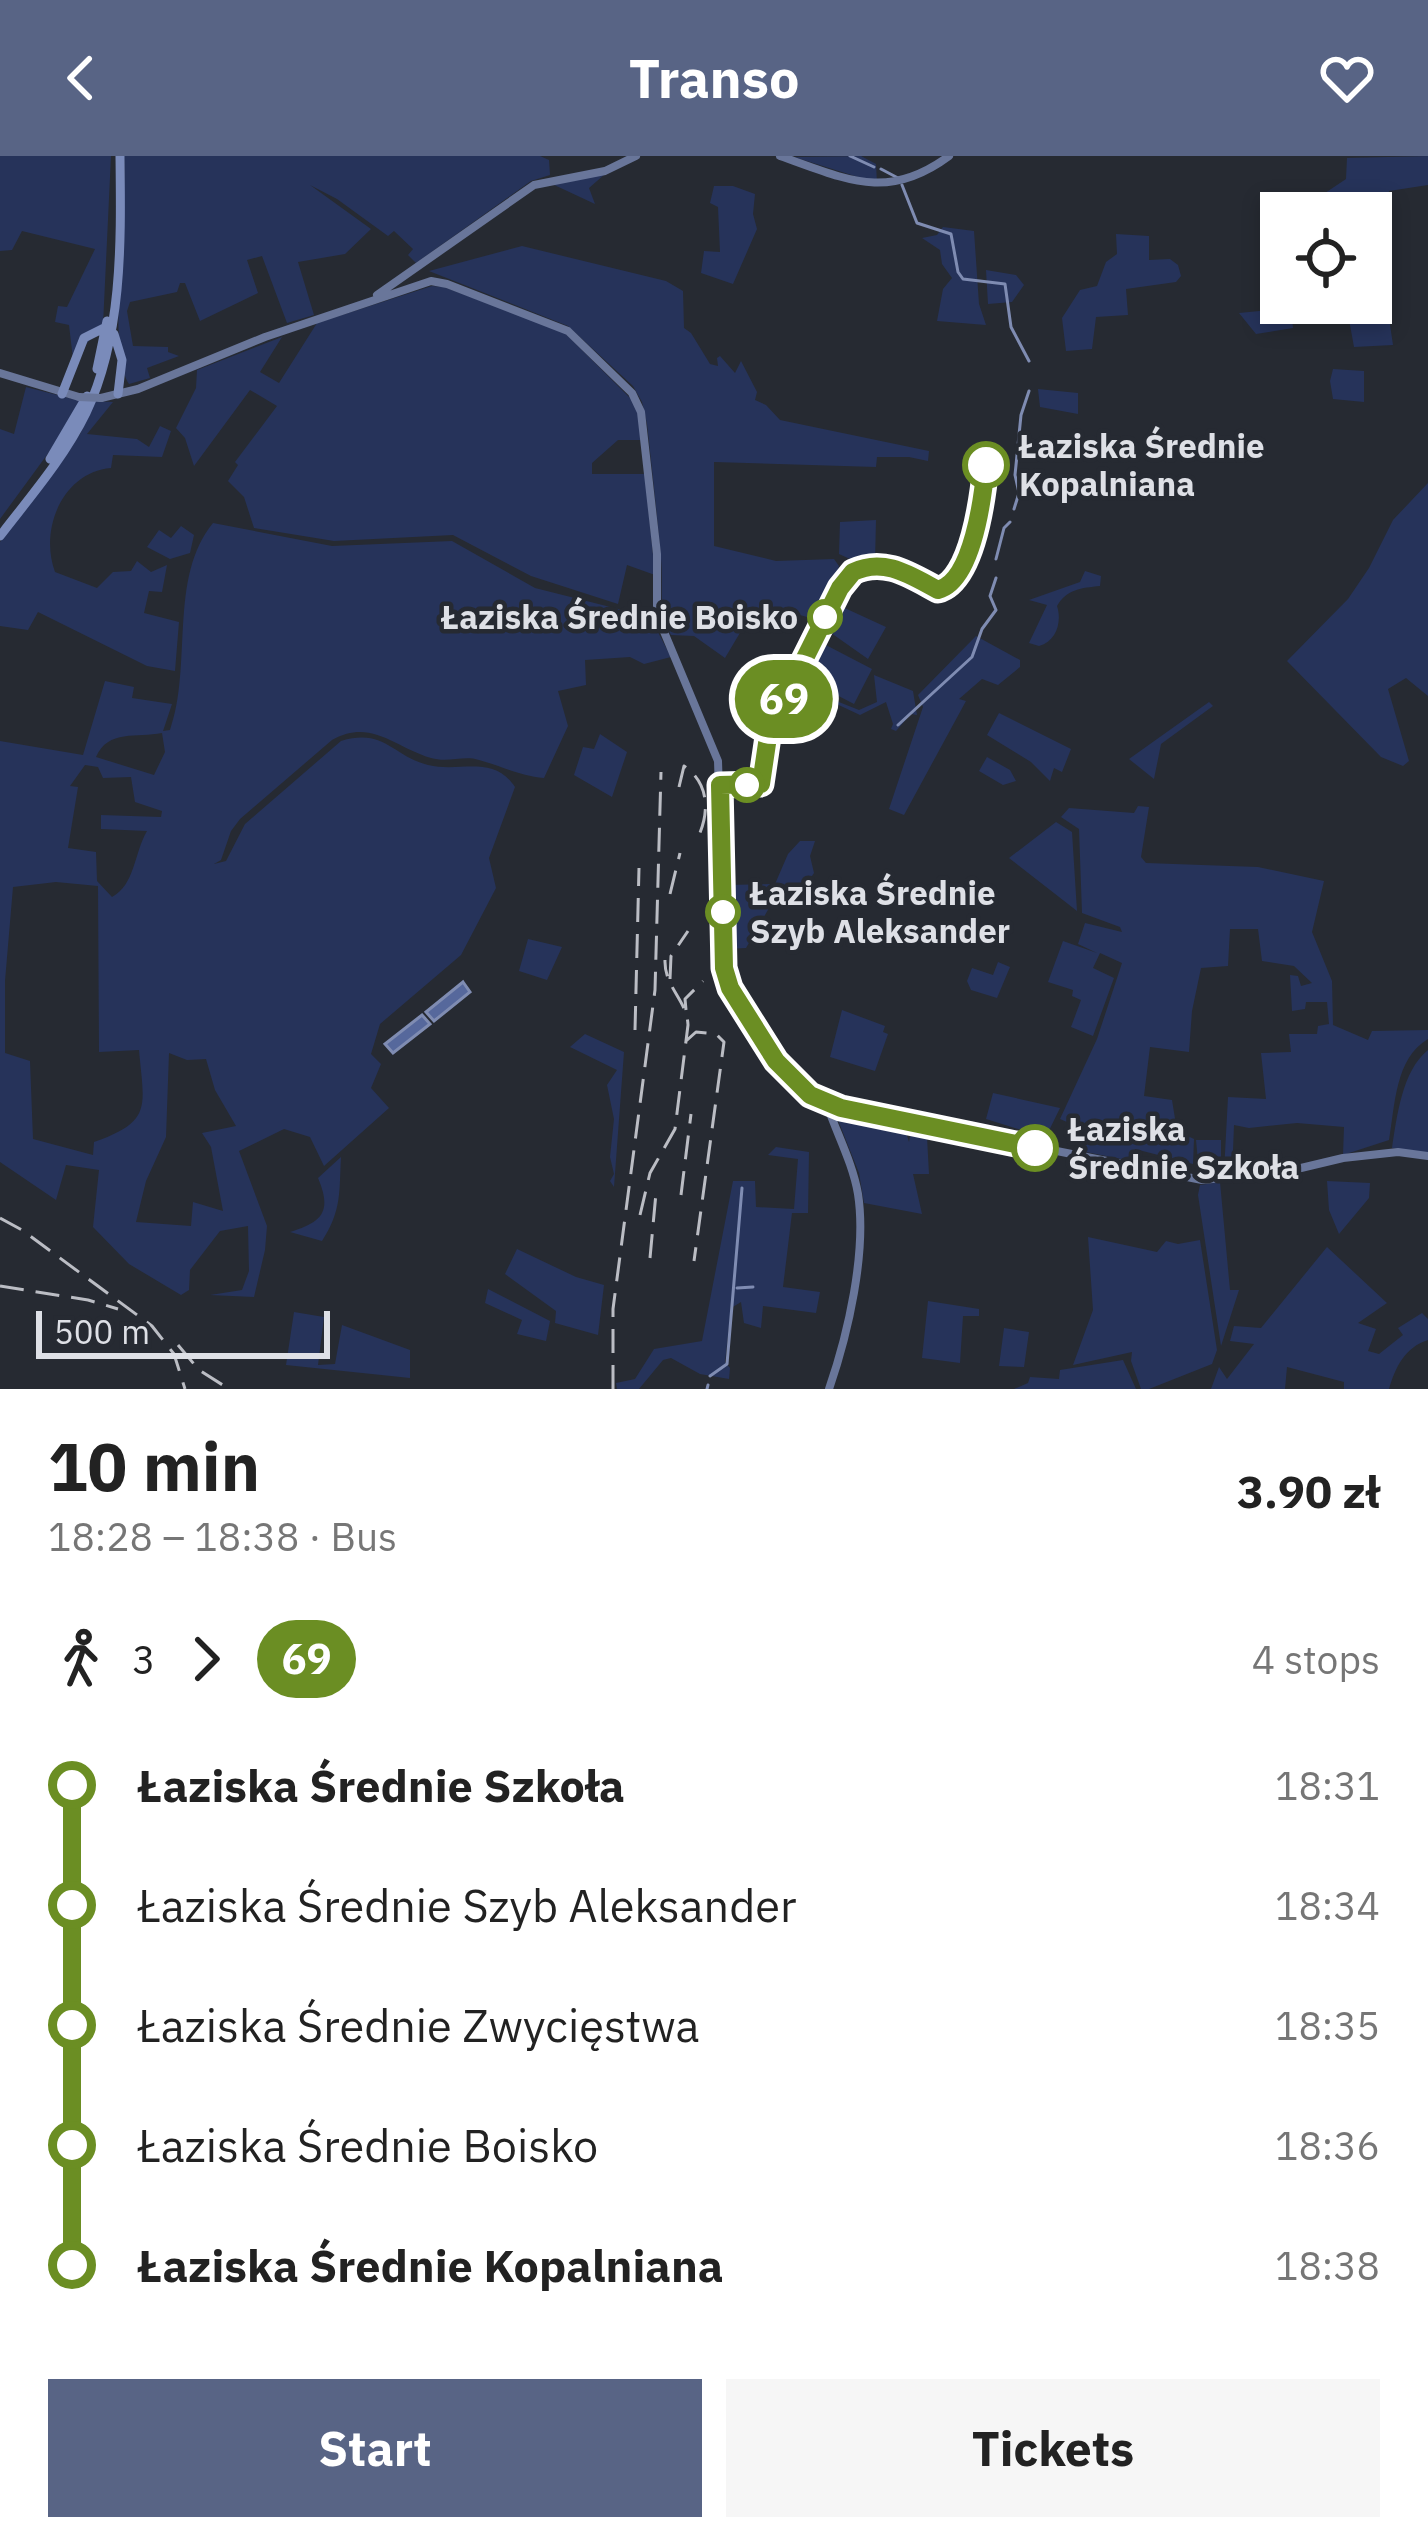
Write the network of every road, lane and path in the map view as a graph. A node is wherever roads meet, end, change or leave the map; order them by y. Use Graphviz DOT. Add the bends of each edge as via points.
graph roads {
  1 [pos="117,156"];
  2 [pos="636,156"];
  3 [pos="780,156"];
  4 [pos="949,156"];
  5 [pos="422,264"];
  6 [pos="431,281"];
  7 [pos="372,300"];
  8 [pos="110,326"];
  9 [pos="94,334"];
  10 [pos="105,350"];
  11 [pos="121,354"];
  12 [pos="0,374"];
  13 [pos="68,380"];
  14 [pos="122,393"];
  15 [pos="62,394"];
  16 [pos="79,397"];
  17 [pos="0,526"];
  18 [pos="0,536"];
  19 [pos="826,1103"];
  20 [pos="837,1107"];
  21 [pos="838,1135"];
  22 [pos="1428,1156"];
  23 [pos="829,1389"];
  1 -- 8 [label="main road"];
  2 -- 5 [label="street" via="534,185"];
  3 -- 4 [label="street" via="879,185 922,174"];
  5 -- 6 [label="street"];
  5 -- 7 [label="street"];
  6 -- 7 [label="street"];
  6 -- 19 [label="street" via="568,331 638,403 658,615 718,761 725,976 784,1074"];
  7 -- 14 [label="street"];
  8 -- 9 [label="main road"];
  8 -- 10 [label="main road"];
  8 -- 11 [label="main road"];
  9 -- 10 [label="main road"];
  9 -- 13 [label="main road" via="84,338"];
  10 -- 11 [label="main road"];
  10 -- 17 [label="main road" via="70,428"];
  10 -- 18 [label="main road" via="74,435"];
  11 -- 14 [label="main road"];
  12 -- 15 [label="street"];
  13 -- 15 [label="main road"];
  13 -- 16 [label="main road"];
  14 -- 16 [label="street, bridge"];
  15 -- 16 [label="street"];
  19 -- 20 [label="street"];
  19 -- 21 [label="street"];
  20 -- 21 [label="street"];
  20 -- 22 [label="street" via="1196,1180 1398,1152"];
  21 -- 23 [label="street" via="855,1180 860,1233"];
}
